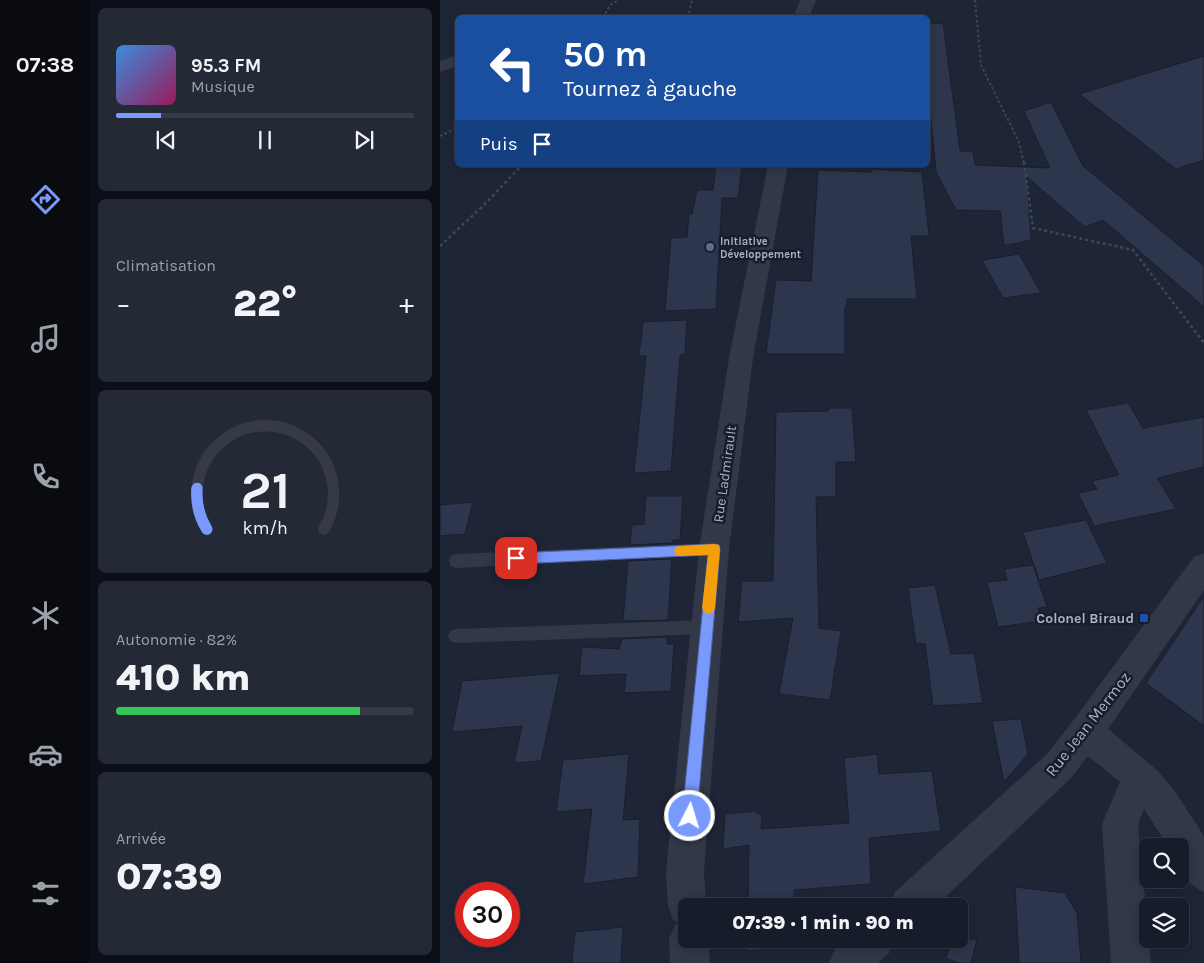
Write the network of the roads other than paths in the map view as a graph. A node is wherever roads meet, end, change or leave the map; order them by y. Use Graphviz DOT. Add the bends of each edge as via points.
graph roads {
  1 [pos="808,0"];
  2 [pos="802,15"];
  3 [pos="455,50"];
  4 [pos="455,54"];
  5 [pos="455,61"];
  6 [pos="440,67"];
  7 [pos="778,167"];
  8 [pos="714,549"];
  9 [pos="456,561"];
  10 [pos="1204,566"];
  11 [pos="707,626"];
  12 [pos="456,636"];
  13 [pos="1085,733"];
  14 [pos="1145,782"];
  15 [pos="1204,873"];
  16 [pos="687,898"];
  17 [pos="918,898"];
  18 [pos="689,948"];
  19 [pos="865,948"];
  20 [pos="690,963"];
  21 [pos="849,963"];
  22 [pos="1131,963"];
  1 -- 2 [label="street"];
  3 -- 4 [label="street" via="449,53"];
  5 -- 6 [label="street"];
  7 -- 8 [label="street, Rue Ladmirault" via="740,358"];
  8 -- 9 [label="lane"];
  8 -- 11 [label="street, Rue Ladmirault"];
  10 -- 13 [label="street, Rue Jean Mermoz"];
  11 -- 12 [label="lane"];
  11 -- 16 [label="street, Rue Ladmirault" via="685,872"];
  13 -- 14 [label="street"];
  13 -- 17 [label="street, Rue Jean Mermoz" via="1059,766"];
  14 -- 15 [label="street"];
  14 -- 22 [label="street" via="1130,798 1120,824"];
  18 -- 20 [label="street"];
  19 -- 21 [label="street"];
}
